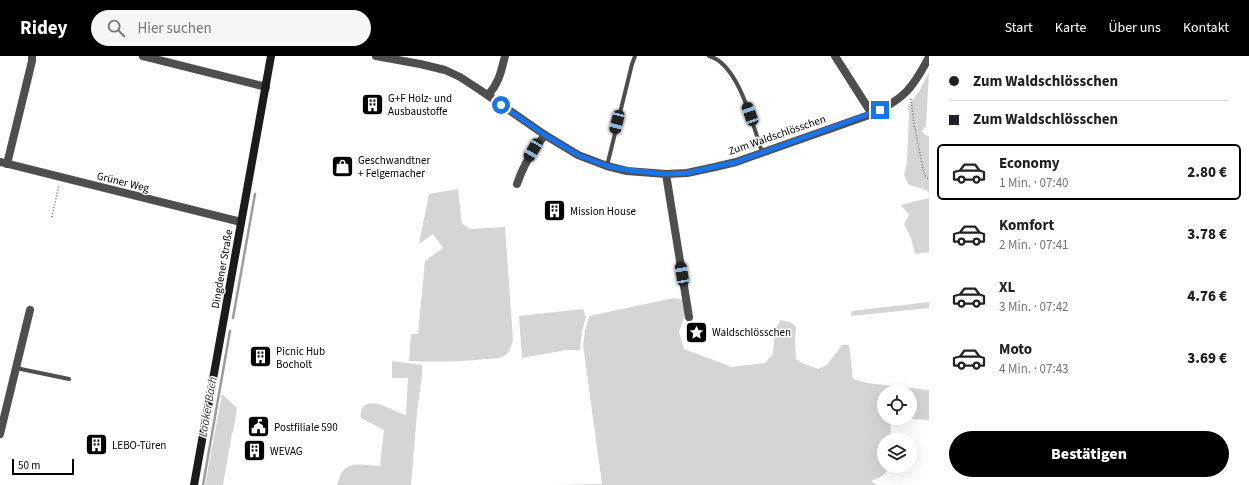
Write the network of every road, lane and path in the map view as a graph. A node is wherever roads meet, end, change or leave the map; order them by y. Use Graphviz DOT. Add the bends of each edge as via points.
graph roads {
  1 [pos="32,56"];
  2 [pos="143,56"];
  3 [pos="271,56"];
  4 [pos="376,56"];
  5 [pos="505,56"];
  6 [pos="635,56"];
  7 [pos="708,56"];
  8 [pos="835,56"];
  9 [pos="387,57"];
  10 [pos="929,57"];
  11 [pos="266,87"];
  12 [pos="910,89"];
  13 [pos="488,95"];
  14 [pos="872,114"];
  15 [pos="545,135"];
  16 [pos="762,152"];
  17 [pos="4,163"];
  18 [pos="607,166"];
  19 [pos="666,174"];
  20 [pos="61,177"];
  21 [pos="929,180"];
  22 [pos="518,184"];
  23 [pos="52,217"];
  24 [pos="241,222"];
  25 [pos="30,310"];
  26 [pos="689,317"];
  27 [pos="16,368"];
  28 [pos="69,379"];
  29 [pos="0,434"];
  30 [pos="194,485"];
  1 -- 17 [label="street"];
  2 -- 11 [label="street"];
  3 -- 11 [label="main road, Dingdener Straße"];
  4 -- 9 [label="street, Zum Waldschlösschen"];
  5 -- 13 [label="street" via="499,79"];
  6 -- 18 [label="lane"];
  7 -- 16 [label="lane" via="721,63 733,77 742,93"];
  8 -- 14 [label="street"];
  9 -- 13 [label="street, Zum Waldschlösschen" via="445,70"];
  10 -- 12 [label="street, Zum Waldschlösschen"];
  11 -- 24 [label="main road, Dingdener Straße"];
  12 -- 14 [label="street, Zum Waldschlösschen" via="889,106"];
  12 -- 21 [label="path" via="915,132 924,174"];
  13 -- 15 [label="street, Zum Waldschlösschen"];
  14 -- 16 [label="street, Zum Waldschlösschen"];
  15 -- 18 [label="street, Zum Waldschlösschen" via="578,155"];
  15 -- 22 [label="street" via="523,167"];
  16 -- 19 [label="street, Zum Waldschlösschen" via="715,167"];
  17 -- 20 [label="street, Grüner Weg"];
  18 -- 19 [label="street, Zum Waldschlösschen"];
  19 -- 26 [label="street"];
  20 -- 23 [label="path"];
  20 -- 24 [label="street, Grüner Weg"];
  24 -- 30 [label="main road, Dingdener Straße"];
  25 -- 27 [label="street"];
  27 -- 28 [label="lane"];
  27 -- 29 [label="street"];
}
